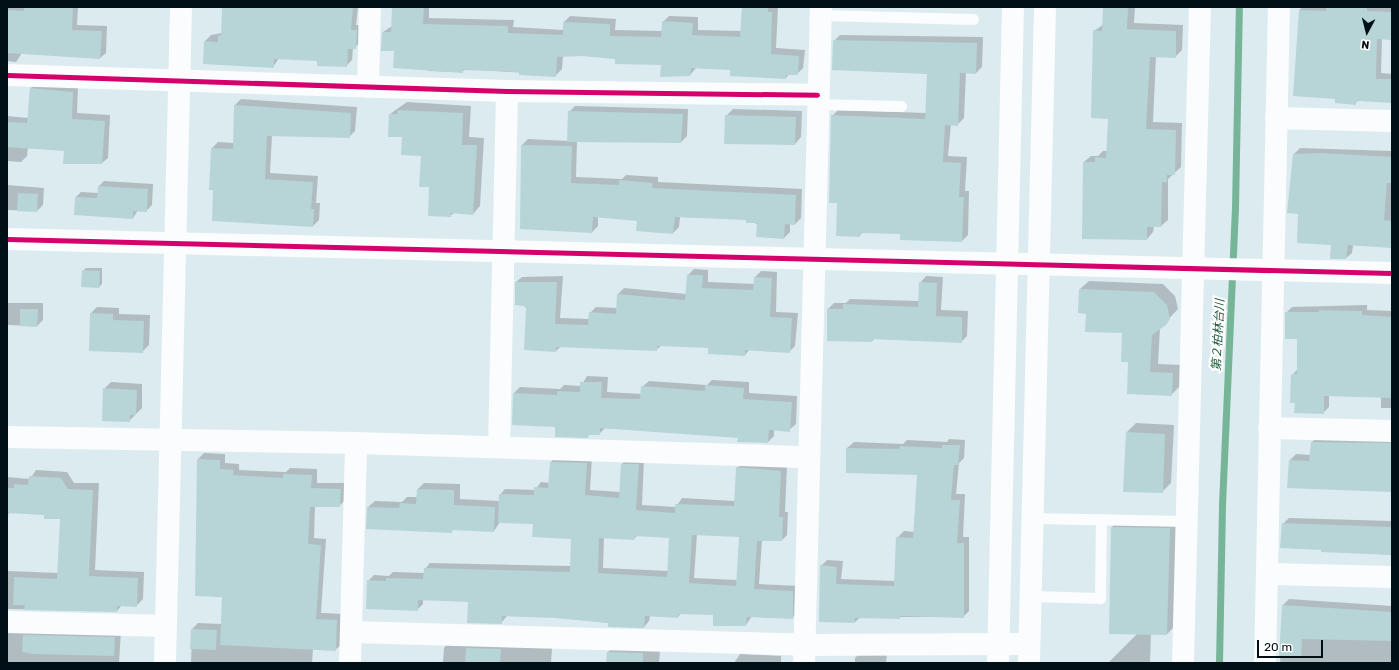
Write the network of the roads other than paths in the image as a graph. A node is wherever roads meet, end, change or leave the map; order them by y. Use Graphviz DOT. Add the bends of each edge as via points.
graph roads {
  1 [pos="181,7"];
  2 [pos="370,7"];
  3 [pos="1013,7"];
  4 [pos="1045,7"];
  5 [pos="1200,7"];
  6 [pos="1279,7"];
  7 [pos="821,11"];
  8 [pos="972,19"];
  9 [pos="7,75"];
  10 [pos="179,79"];
  11 [pos="368,87"];
  12 [pos="506,91"];
  13 [pos="817,100"];
  14 [pos="901,106"];
  15 [pos="1276,118"];
  16 [pos="1392,122"];
  17 [pos="7,239"];
  18 [pos="175,244"];
  19 [pos="502,251"];
  20 [pos="815,261"];
  21 [pos="1006,263"];
  22 [pos="1038,264"];
  23 [pos="1204,269"];
  24 [pos="1263,271"];
  25 [pos="1392,273"];
  26 [pos="1269,428"];
  27 [pos="1392,430"];
  28 [pos="7,437"];
  29 [pos="170,441"];
  30 [pos="356,443"];
  31 [pos="500,447"];
  32 [pos="808,457"];
  33 [pos="1032,518"];
  34 [pos="1101,519"];
  35 [pos="1187,521"];
  36 [pos="1269,574"];
  37 [pos="1392,577"];
  38 [pos="1030,596"];
  39 [pos="7,622"];
  40 [pos="166,626"];
  41 [pos="351,632"];
  42 [pos="804,654"];
  43 [pos="998,654"];
  44 [pos="1029,654"];
  45 [pos="165,663"];
  46 [pos="350,663"];
  47 [pos="1183,663"];
  48 [pos="1265,663"];
  1 -- 10 [label="street"];
  2 -- 11 [label="street"];
  3 -- 21 [label="street"];
  4 -- 22 [label="street"];
  5 -- 23 [label="street"];
  6 -- 15 [label="street"];
  7 -- 8 [label="lane"];
  7 -- 13 [label="street"];
  9 -- 10 [label="street"];
  10 -- 11 [label="street"];
  10 -- 18 [label="street"];
  11 -- 12 [label="street"];
  12 -- 13 [label="street"];
  12 -- 19 [label="street"];
  13 -- 14 [label="lane"];
  13 -- 20 [label="street"];
  15 -- 16 [label="street"];
  15 -- 24 [label="street"];
  17 -- 18 [label="street"];
  18 -- 19 [label="street"];
  18 -- 29 [label="street"];
  19 -- 20 [label="street"];
  19 -- 31 [label="street"];
  20 -- 21 [label="street"];
  20 -- 32 [label="street"];
  21 -- 22 [label="street"];
  21 -- 43 [label="street"];
  22 -- 23 [label="street"];
  22 -- 33 [label="street"];
  23 -- 24 [label="street"];
  23 -- 35 [label="street"];
  24 -- 25 [label="street"];
  24 -- 26 [label="street"];
  26 -- 27 [label="street"];
  26 -- 36 [label="street"];
  28 -- 29 [label="street"];
  29 -- 30 [label="street"];
  29 -- 40 [label="street"];
  30 -- 31 [label="street"];
  30 -- 41 [label="street"];
  31 -- 32 [label="street"];
  32 -- 42 [label="street"];
  33 -- 34 [label="lane"];
  33 -- 38 [label="street"];
  34 -- 35 [label="lane"];
  34 -- 38 [label="lane" via="1100,598"];
  35 -- 47 [label="street"];
  36 -- 37 [label="street"];
  36 -- 48 [label="street"];
  38 -- 44 [label="street"];
  39 -- 40 [label="street"];
  40 -- 45 [label="street"];
  41 -- 42 [label="street"];
  41 -- 46 [label="street"];
  42 -- 43 [label="street"];
  43 -- 44 [label="street"];
}
